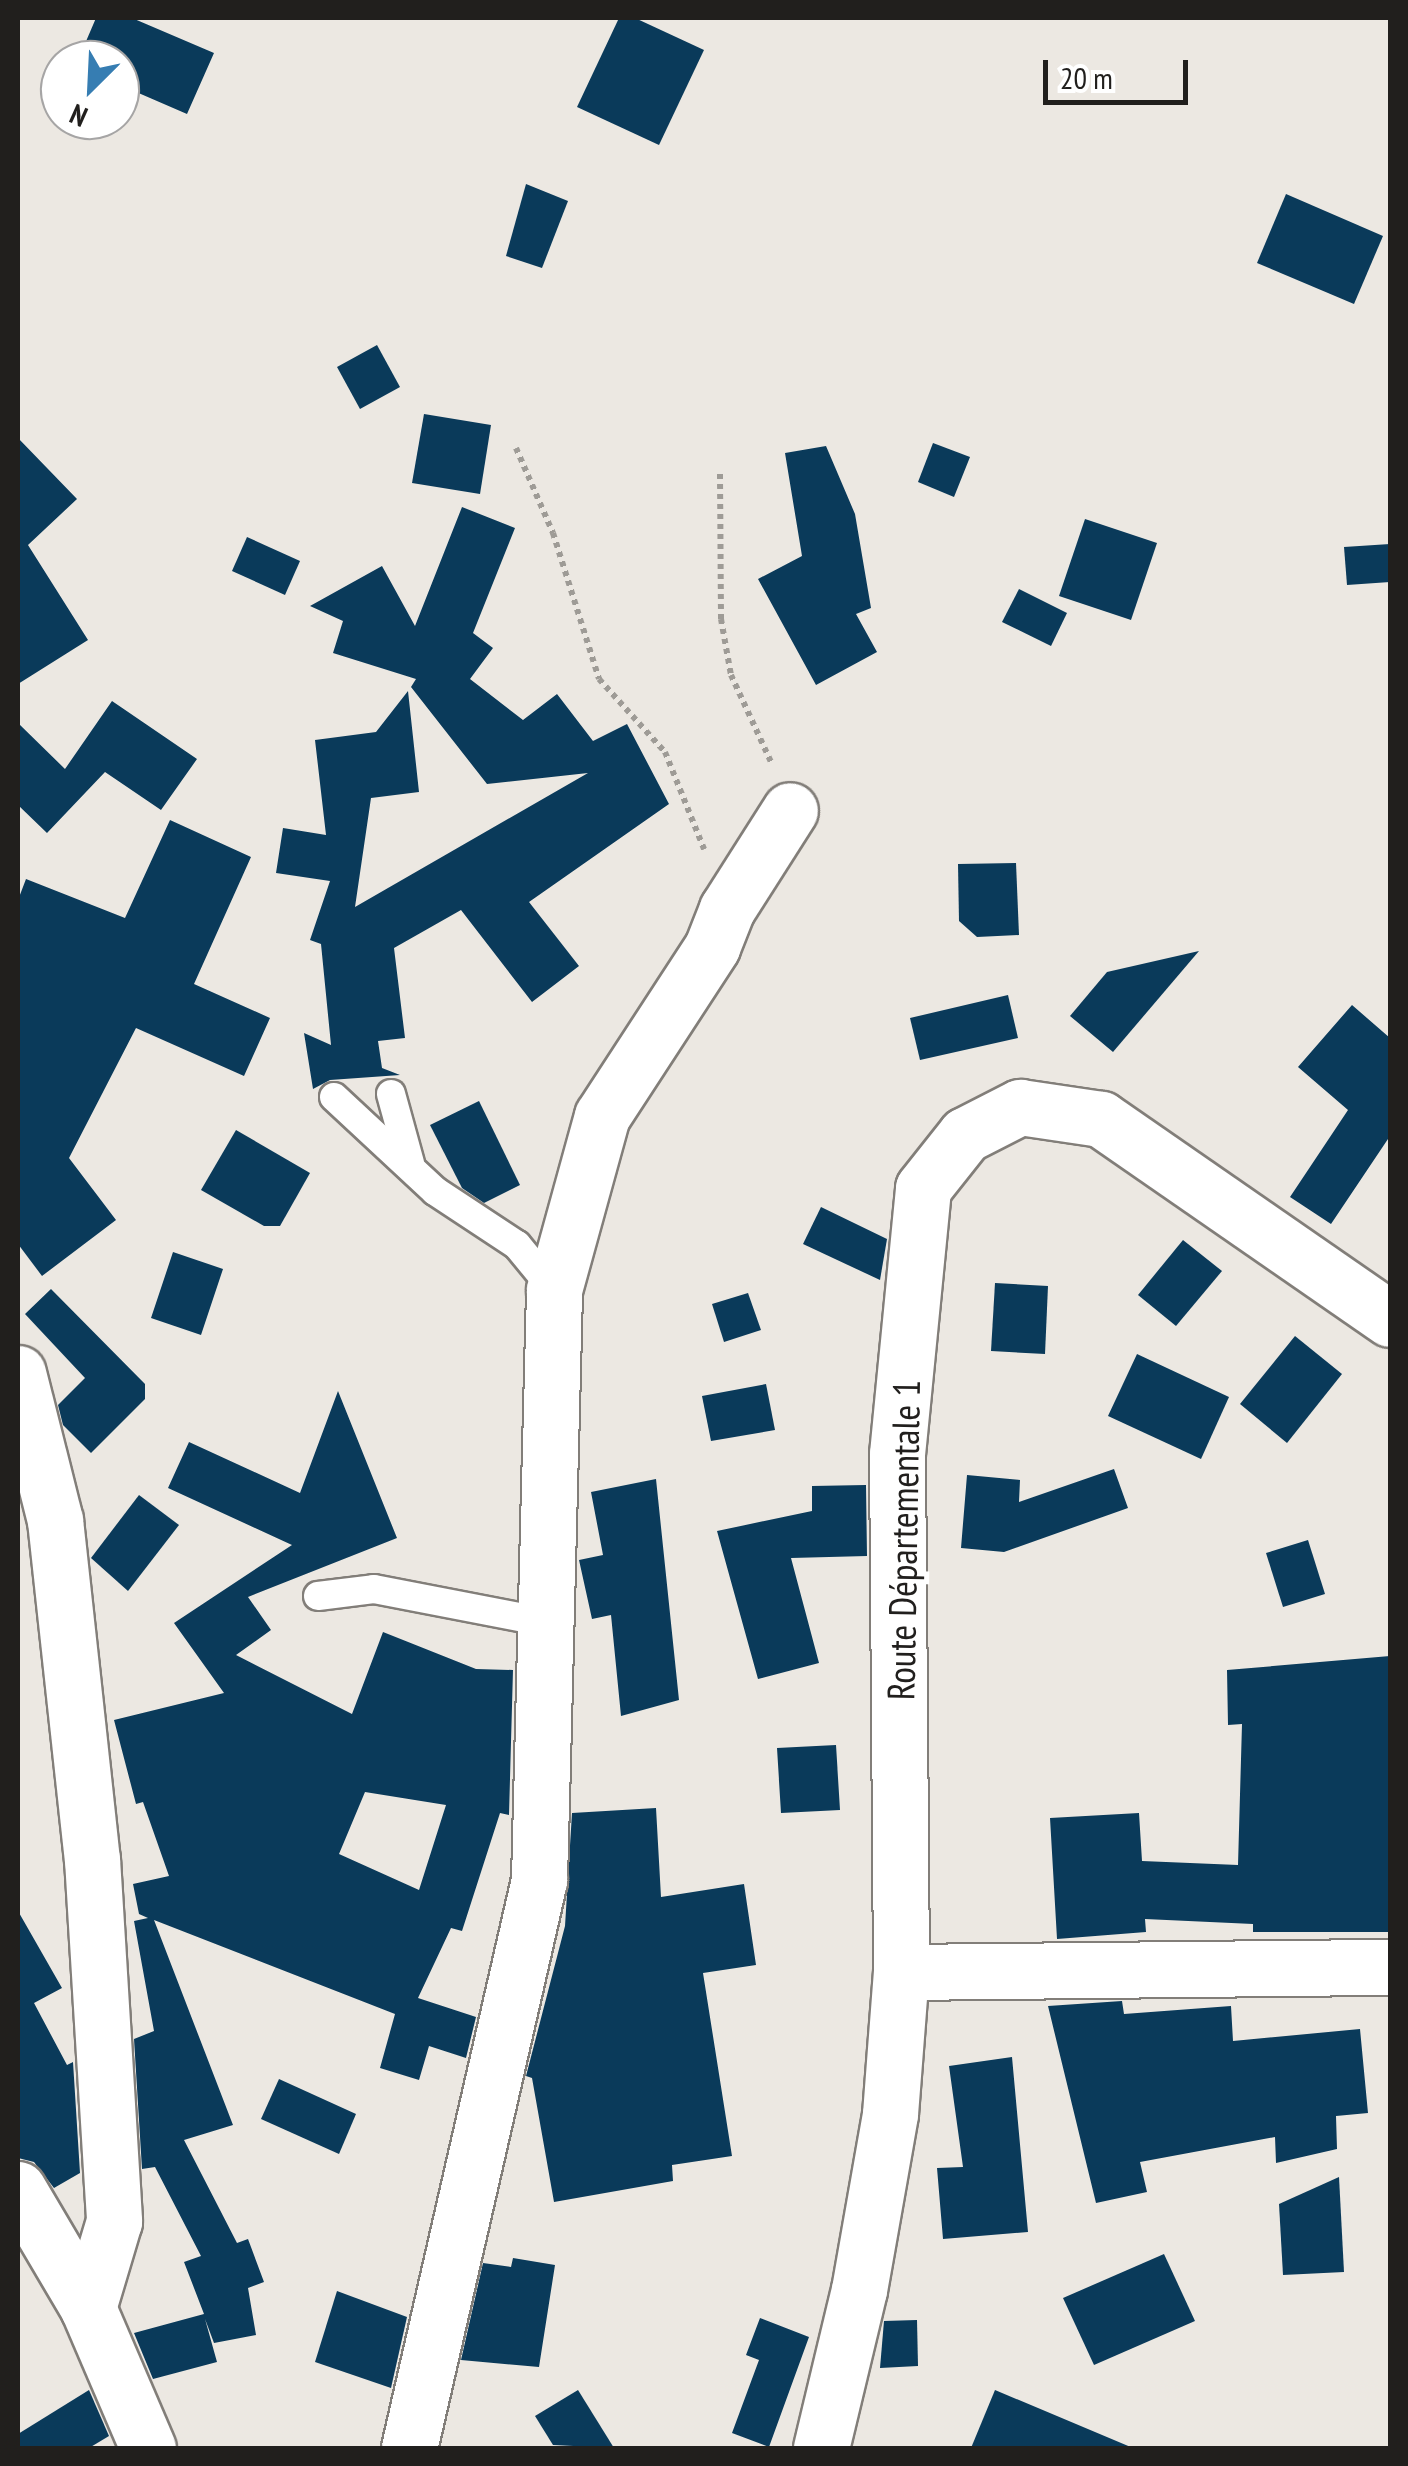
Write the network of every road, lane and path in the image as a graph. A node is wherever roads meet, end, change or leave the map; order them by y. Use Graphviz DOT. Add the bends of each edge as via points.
graph roads {
  1 [pos="516,448"];
  2 [pos="720,474"];
  3 [pos="790,810"];
  4 [pos="728,910"];
  5 [pos="390,1094"];
  6 [pos="334,1097"];
  7 [pos="410,1163"];
  8 [pos="554,1290"];
  9 [pos="1390,1319"];
  10 [pos="18,1372"];
  11 [pos="318,1596"];
  12 [pos="545,1622"];
  13 [pos="1390,1968"];
  14 [pos="900,1972"];
  15 [pos="18,2189"];
  16 [pos="88,2308"];
  17 [pos="148,2448"];
  18 [pos="408,2448"];
  19 [pos="820,2448"];
  1 -- 4 [label="path" via="553,533 599,679 665,752"];
  2 -- 3 [label="path" via="721,619 731,675"];
  3 -- 4 [label="street"];
  4 -- 8 [label="street" via="712,947 602,1116"];
  5 -- 7 [label="lane"];
  6 -- 7 [label="lane"];
  7 -- 8 [label="lane" via="435,1192 516,1245"];
  8 -- 12 [label="street"];
  9 -- 14 [label="street, Route Départementale 1" via="1101,1119 1020,1107 965,1134 924,1188 897,1454"];
  10 -- 16 [label="street" via="55,1520 92,1859 114,2221"];
  11 -- 12 [label="lane" via="374,1589"];
  12 -- 18 [label="street" via="539,1880"];
  13 -- 14 [label="street"];
  14 -- 19 [label="street, Route Départementale 1" via="890,2114 859,2290"];
  15 -- 16 [label="street"];
  16 -- 17 [label="street"];
}
